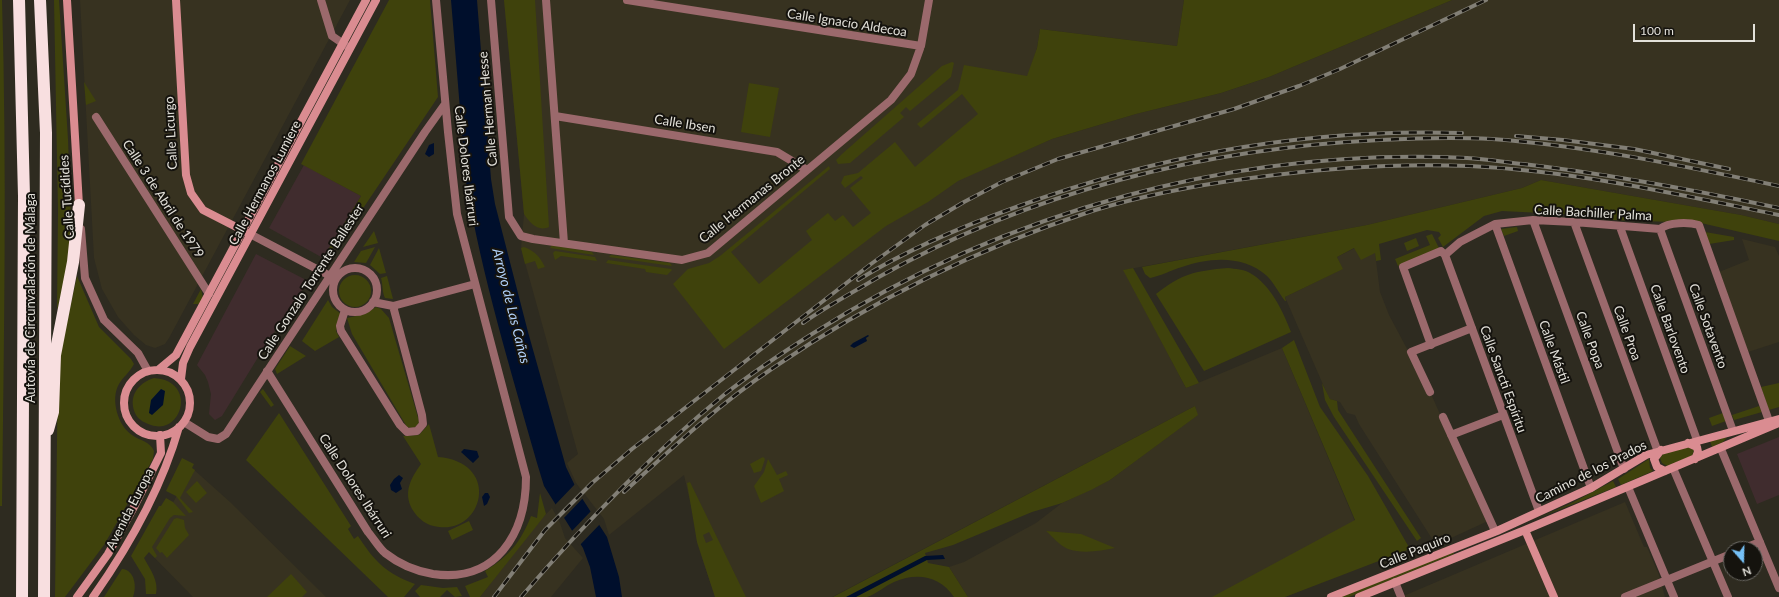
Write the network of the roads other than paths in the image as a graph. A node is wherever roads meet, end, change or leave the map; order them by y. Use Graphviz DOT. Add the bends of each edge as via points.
graph roads {
  1 [pos="19,0"];
  2 [pos="40,0"];
  3 [pos="67,0"];
  4 [pos="176,0"];
  5 [pos="321,0"];
  6 [pos="366,0"];
  7 [pos="376,0"];
  8 [pos="436,0"];
  9 [pos="491,0"];
  10 [pos="546,0"];
  11 [pos="627,0"];
  12 [pos="929,0"];
  13 [pos="342,44"];
  14 [pos="921,46"];
  15 [pos="350,48"];
  16 [pos="445,104"];
  17 [pos="555,116"];
  18 [pos="96,117"];
  19 [pos="807,170"];
  20 [pos="79,205"];
  21 [pos="509,217"];
  22 [pos="1533,220"];
  23 [pos="1574,222"];
  24 [pos="1495,224"];
  25 [pos="1620,227"];
  26 [pos="1660,229"];
  27 [pos="247,233"];
  28 [pos="564,243"];
  29 [pos="1446,255"];
  30 [pos="332,278"];
  31 [pos="475,284"];
  32 [pos="208,294"];
  33 [pos="373,302"];
  34 [pos="393,306"];
  35 [pos="345,310"];
  36 [pos="1472,328"];
  37 [pos="1430,345"];
  38 [pos="158,370"];
  39 [pos="148,371"];
  40 [pos="267,371"];
  41 [pos="181,379"];
  42 [pos="1430,392"];
  43 [pos="1503,415"];
  44 [pos="1443,417"];
  45 [pos="1779,419"];
  46 [pos="1769,421"];
  47 [pos="1779,423"];
  48 [pos="182,424"];
  49 [pos="1733,431"];
  50 [pos="160,435"];
  51 [pos="1451,435"];
  52 [pos="1697,440"];
  53 [pos="44,443"];
  54 [pos="1688,443"];
  55 [pos="1721,449"];
  56 [pos="1660,451"];
  57 [pos="1695,459"];
  58 [pos="1624,469"];
  59 [pos="1669,469"];
  60 [pos="1628,487"];
  61 [pos="1591,488"];
  62 [pos="1537,512"];
  63 [pos="1507,526"];
  64 [pos="1525,530"];
  65 [pos="1495,531"];
  66 [pos="1760,541"];
  67 [pos="1763,549"];
  68 [pos="1723,557"];
  69 [pos="1713,561"];
  70 [pos="1667,580"];
  71 [pos="1395,582"];
  72 [pos="1779,588"];
  73 [pos="44,596"];
  74 [pos="22,597"];
  75 [pos="76,597"];
  76 [pos="93,597"];
  77 [pos="1331,597"];
  78 [pos="1359,597"];
  79 [pos="1401,597"];
  80 [pos="1554,597"];
  81 [pos="1625,597"];
  82 [pos="1674,597"];
  83 [pos="1728,597"];
  1 -- 74 [label="highway, Autovía de Circunvalación de Málaga" via="24,196"];
  2 -- 53 [label="highway, Autovía de Circunvalación de Málaga" via="46,133"];
  3 -- 20 [label="main road, Calle Tucídides"];
  4 -- 27 [label="main road, Calle Licurgo" via="186,175 191,193 203,210"];
  5 -- 13 [label="street" via="332,36"];
  6 -- 13 [label="main road, Calle Hermanos Lumiere"];
  7 -- 15 [label="main road, Calle Hermanos Lumiere"];
  8 -- 16 [label="street, Calle Dolores Ibárruri"];
  9 -- 21 [label="street, Calle Herman Hesse"];
  10 -- 17 [label="street"];
  11 -- 14 [label="street, Calle Ignacio Aldecoa"];
  12 -- 14 [label="street, Calle Hermanas Bronte"];
  13 -- 15 [label="street"];
  13 -- 27 [label="main road, Calle Hermanos Lumiere"];
  14 -- 19 [label="street, Calle Hermanas Bronte" via="911,74 891,100"];
  15 -- 27 [label="main road, Calle Hermanos Lumiere"];
  16 -- 30 [label="street, Calle Gonzalo Torrente Ballester"];
  16 -- 31 [label="street, Calle Dolores Ibárruri" via="458,214"];
  17 -- 19 [label="street, Calle Ibsen" via="777,152"];
  17 -- 28 [label="street"];
  18 -- 32 [label="street, Calle 3 de Abril de 1979"];
  19 -- 28 [label="street, Calle Hermanas Bronte" via="708,252 695,257 682,260"];
  20 -- 39 [label="street, Calle Tucídides" via="85,278 104,320 138,353"];
  20 -- 53 [label="highway" via="73,262 55,355 53,412"];
  21 -- 28 [label="street, Calle Hermanas Bronte" via="522,236"];
  22 -- 23 [label="street, Calle Bachiller Palma"];
  22 -- 24 [label="street, Calle Bachiller Palma"];
  22 -- 58 [label="street, Calle Popa"];
  23 -- 25 [label="street, Calle Bachiller Palma"];
  23 -- 56 [label="street, Calle Proa"];
  24 -- 29 [label="street, Calle Bachiller Palma" via="1460,242"];
  24 -- 61 [label="street, Calle Mástil"];
  25 -- 26 [label="street, Calle Bachiller Palma"];
  25 -- 52 [label="street, Calle Barlovento"];
  26 -- 46 [label="street, Calle Bachiller Palma" via="1664,226 1690,223 1698,225"];
  26 -- 49 [label="street, Calle Sotavento"];
  27 -- 30 [label="street"];
  27 -- 32 [label="main road, Calle Hermanos Lumiere"];
  27 -- 41 [label="main road, Calle Hermanos Lumiere" via="190,347 183,363"];
  29 -- 36 [label="street, Calle Sancti Espíritu"];
  29 -- 37 [label="street" via="1441,252 1403,267"];
  30 -- 33 [label="street" via="345,270 364,270 372,275 376,284 376,297"];
  30 -- 35 [label="street" via="333,293 339,306"];
  30 -- 40 [label="street, Calle Gonzalo Torrente Ballester"];
  31 -- 34 [label="street"];
  31 -- 40 [label="street, Calle Dolores Ibárruri" via="526,477 526,496 517,529 504,551 490,563 473,572 446,576 422,572 384,553 368,532"];
  32 -- 38 [label="main road, Calle Hermanos Lumiere" via="176,355"];
  33 -- 34 [label="street"];
  33 -- 35 [label="street" via="358,312"];
  34 -- 35 [label="street" via="422,415 423,424 417,431 407,432 400,425 340,331"];
  36 -- 37 [label="street"];
  36 -- 43 [label="street, Calle Sancti Espíritu"];
  37 -- 42 [label="street" via="1411,352"];
  38 -- 39 [label="main road"];
  38 -- 41 [label="main road"];
  39 -- 50 [label="main road" via="129,384 124,407 128,419 136,428 148,434"];
  40 -- 48 [label="street, Calle Gonzalo Torrente Ballester" via="226,434 218,439"];
  41 -- 48 [label="main road" via="189,394 190,403"];
  43 -- 51 [label="street"];
  43 -- 62 [label="street, Calle Sancti Espíritu"];
  44 -- 51 [label="street"];
  45 -- 46 [label="main road, Camino de los Prados"];
  46 -- 49 [label="main road, Camino de los Prados"];
  47 -- 55 [label="main road, Camino de los Prados"];
  48 -- 50 [label="main road" via="170,433"];
  48 -- 76 [label="main road, Avenida Europa" via="171,456 144,511 111,572"];
  49 -- 52 [label="main road, Camino de los Prados"];
  50 -- 75 [label="main road, Avenida Europa" via="161,453 135,505 101,564"];
  51 -- 65 [label="street"];
  52 -- 54 [label="main road, Camino de los Prados"];
  53 -- 73 [label="highway, Autovía de Circunvalación de Málaga"];
  54 -- 56 [label="main road, Camino de los Prados"];
  54 -- 57 [label="main road" via="1697,447"];
  55 -- 57 [label="main road, Camino de los Prados"];
  55 -- 66 [label="street"];
  56 -- 58 [label="main road, Camino de los Prados" via="1646,455"];
  56 -- 59 [label="main road" via="1654,459 1657,467"];
  57 -- 59 [label="main road, Camino de los Prados"];
  58 -- 61 [label="main road, Camino de los Prados"];
  59 -- 60 [label="main road, Camino de los Prados"];
  59 -- 69 [label="street"];
  60 -- 64 [label="main road, Camino de los Prados"];
  60 -- 70 [label="street"];
  61 -- 62 [label="main road, Camino de los Prados"];
  62 -- 63 [label="main road, Camino de los Prados"];
  62 -- 64 [label="main road"];
  63 -- 64 [label="main road"];
  63 -- 65 [label="main road, Calle Paquiro"];
  64 -- 71 [label="main road, Calle Paquiro"];
  64 -- 80 [label="main road"];
  65 -- 77 [label="main road, Calle Paquiro"];
  67 -- 72 [label="street"];
  68 -- 69 [label="street"];
  69 -- 70 [label="street"];
  69 -- 83 [label="street"];
  70 -- 81 [label="street"];
  70 -- 82 [label="street"];
  71 -- 78 [label="main road, Calle Paquiro"];
  71 -- 79 [label="street"];
}
